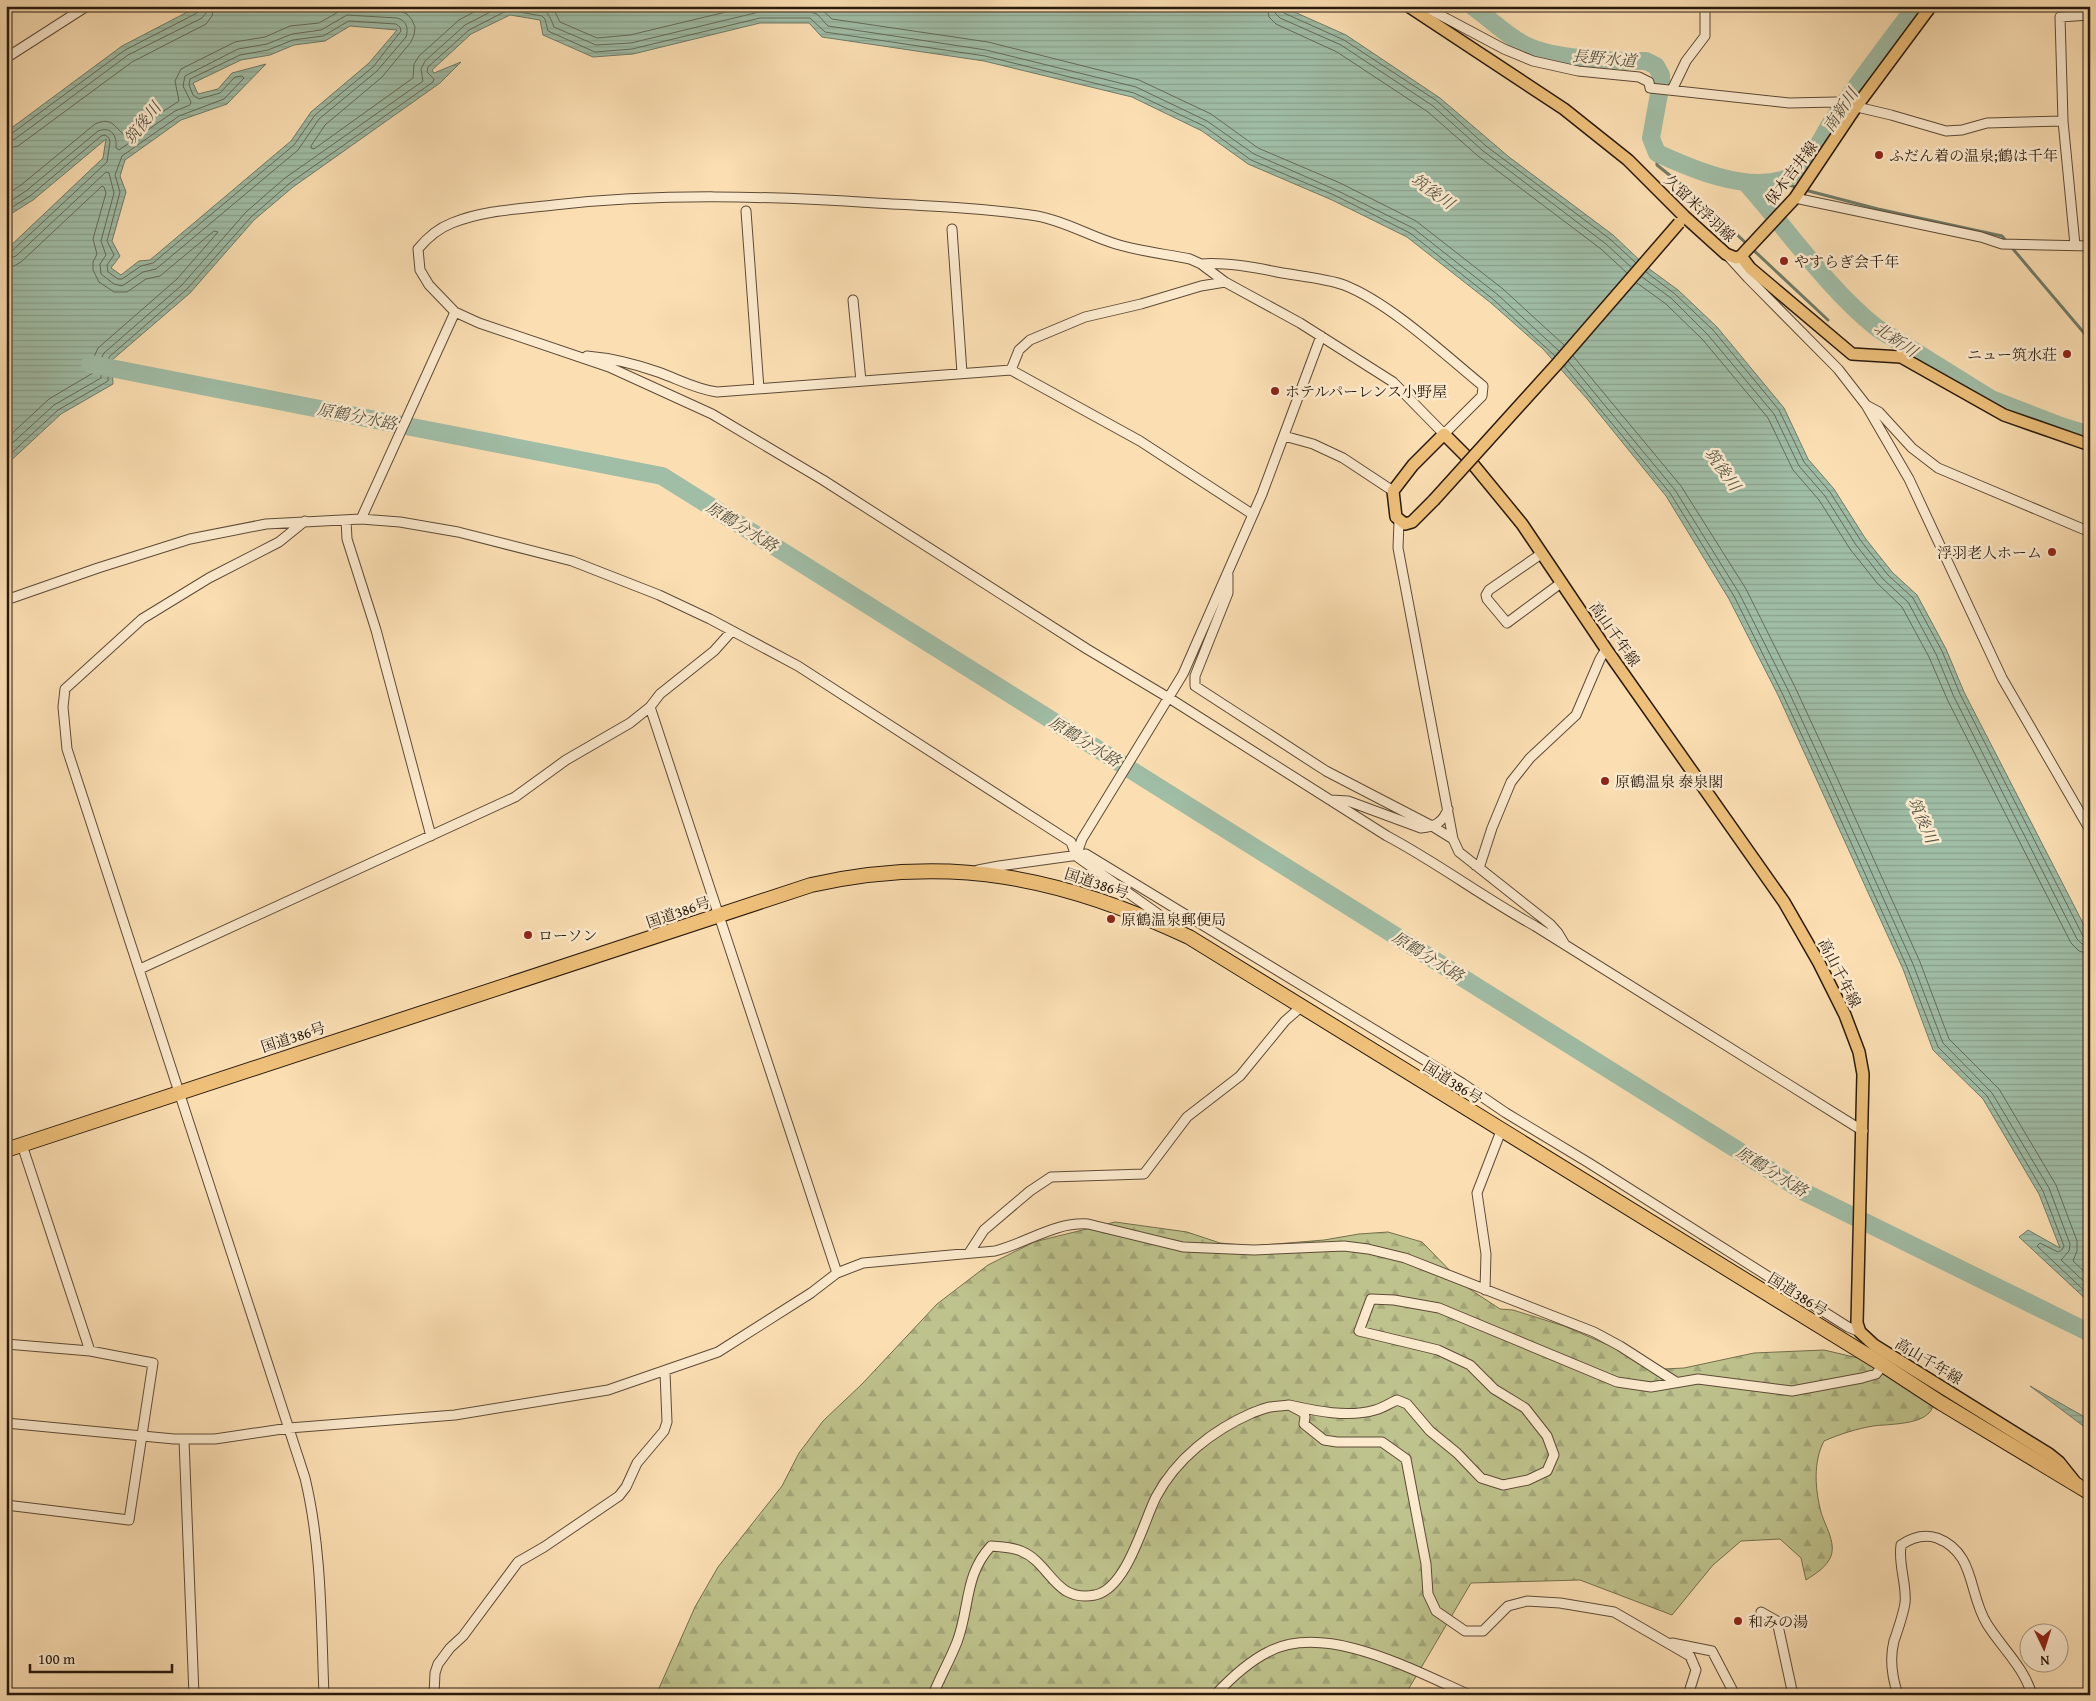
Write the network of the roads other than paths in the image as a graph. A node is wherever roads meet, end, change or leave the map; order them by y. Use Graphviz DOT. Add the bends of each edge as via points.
graph roads {
  1 [pos="87,6"];
  2 [pos="1408,6"];
  3 [pos="1424,6"];
  4 [pos="1705,6"];
  5 [pos="1931,6"];
  6 [pos="2090,15"];
  7 [pos="6,58"];
  8 [pos="1671,90"];
  9 [pos="1853,106"];
  10 [pos="2064,121"];
  11 [pos="1793,199"];
  12 [pos="746,211"];
  13 [pos="1682,220"];
  14 [pos="952,229"];
  15 [pos="2075,245"];
  16 [pos="2090,246"];
  17 [pos="1726,254"];
  18 [pos="1744,254"];
  19 [pos="1201,264"];
  20 [pos="1225,282"];
  21 [pos="854,300"];
  22 [pos="453,316"];
  23 [pos="1321,336"];
  24 [pos="576,355"];
  25 [pos="1011,370"];
  26 [pos="962,374"];
  27 [pos="861,381"];
  28 [pos="758,389"];
  29 [pos="1866,405"];
  30 [pos="1444,434"];
  31 [pos="1284,436"];
  32 [pos="2090,445"];
  33 [pos="1393,491"];
  34 [pos="1252,514"];
  35 [pos="362,516"];
  36 [pos="346,520"];
  37 [pos="305,521"];
  38 [pos="1399,521"];
  39 [pos="2090,532"];
  40 [pos="1541,554"];
  41 [pos="1228,569"];
  42 [pos="1562,583"];
  43 [pos="6,600"];
  44 [pos="732,632"];
  45 [pos="1606,649"];
  46 [pos="1167,702"];
  47 [pos="650,707"];
  48 [pos="1330,800"];
  49 [pos="1448,809"];
  50 [pos="1432,826"];
  51 [pos="2090,830"];
  52 [pos="431,836"];
  53 [pos="1453,839"];
  54 [pos="1076,856"];
  55 [pos="1475,865"];
  56 [pos="970,872"];
  57 [pos="719,915"];
  58 [pos="1189,937"];
  59 [pos="1566,946"];
  60 [pos="140,969"];
  61 [pos="1302,1006"];
  62 [pos="179,1093"];
  63 [pos="1502,1131"];
  64 [pos="1862,1136"];
  65 [pos="22,1145"];
  66 [pos="6,1150"];
  67 [pos="969,1253"];
  68 [pos="837,1273"];
  69 [pos="1485,1290"];
  70 [pos="1859,1328"];
  71 [pos="6,1344"];
  72 [pos="90,1351"];
  73 [pos="1883,1365"];
  74 [pos="665,1372"];
  75 [pos="1676,1382"];
  76 [pos="1289,1405"];
  77 [pos="6,1424"];
  78 [pos="289,1428"];
  79 [pos="142,1436"];
  80 [pos="184,1440"];
  81 [pos="2085,1490"];
  82 [pos="6,1505"];
  83 [pos="1761,1612"];
  84 [pos="1665,1642"];
  85 [pos="194,1695"];
  86 [pos="324,1695"];
  87 [pos="434,1695"];
  88 [pos="933,1695"];
  89 [pos="1215,1695"];
  90 [pos="1470,1695"];
  91 [pos="1688,1695"];
  92 [pos="1735,1695"];
  93 [pos="1793,1695"];
  94 [pos="1898,1695"];
  95 [pos="2032,1695"];
  1 -- 7 [label="street"];
  2 -- 13 [label="main road, 久留米浮羽線" via="1564,109 1628,160"];
  3 -- 8 [label="street" via="1533,61 1578,71 1639,77 1649,82 1650,88"];
  4 -- 8 [label="street" via="1705,36 1686,61"];
  5 -- 9 [label="main road, 保木吉井線"];
  6 -- 10 [label="street" via="2060,17"];
  8 -- 9 [label="street" via="1789,103 1836,102"];
  9 -- 10 [label="street" via="1946,131 1986,123"];
  9 -- 11 [label="main road, 保木吉井線"];
  10 -- 15 [label="street"];
  11 -- 15 [label="street" via="1982,237 2002,244"];
  11 -- 18 [label="main road, 保木吉井線"];
  12 -- 28 [label="street"];
  13 -- 17 [label="main road, 久留米浮羽線"];
  13 -- 38 [label="main road, bridge" via="1434,500 1412,522 1405,524"];
  14 -- 26 [label="street"];
  15 -- 16 [label="street"];
  17 -- 18 [label="main road, 久留米浮羽線" via="1736,258"];
  17 -- 29 [label="street" via="1838,369"];
  18 -- 32 [label="main road, 久留米浮羽線" via="1750,268 1852,354 1901,357 2004,415"];
  19 -- 20 [label="street"];
  19 -- 22 [label="street" via="1117,245 1039,217 956,207 742,196 608,200 474,216 435,233 418,249 420,270"];
  19 -- 30 [label="street" via="1266,270 1343,285 1370,298 1483,386 1482,396"];
  20 -- 23 [label="street"];
  20 -- 25 [label="street" via="1085,317 1030,340 1019,350"];
  21 -- 27 [label="street"];
  22 -- 24 [label="street"];
  22 -- 35 [label="street"];
  23 -- 30 [label="street" via="1394,382"];
  23 -- 31 [label="street"];
  24 -- 28 [label="street" via="626,362 703,390"];
  24 -- 46 [label="street" via="650,384 712,414 823,480"];
  25 -- 26 [label="street"];
  25 -- 34 [label="street" via="1132,437"];
  26 -- 27 [label="street"];
  27 -- 28 [label="street"];
  29 -- 39 [label="street" via="1879,412 1912,448 1938,468"];
  29 -- 51 [label="street" via="1917,495 2002,678"];
  30 -- 33 [label="main road"];
  30 -- 40 [label="main road, 高山千年線" via="1522,524"];
  31 -- 33 [label="street" via="1344,458"];
  31 -- 34 [label="street"];
  33 -- 38 [label="main road" via="1394,512"];
  34 -- 41 [label="street"];
  35 -- 36 [label="street"];
  35 -- 44 [label="street" via="458,532 572,561 658,595"];
  36 -- 37 [label="street"];
  36 -- 52 [label="street" via="348,539"];
  37 -- 43 [label="street" via="266,524 190,539"];
  37 -- 60 [label="street" via="279,542 209,578 142,619 65,689 63,707 67,749"];
  38 -- 49 [label="street" via="1398,548"];
  40 -- 42 [label="main road, 高山千年線"];
  40 -- 42 [label="street" via="1489,590 1487,599 1506,623"];
  41 -- 46 [label="street" via="1183,674"];
  41 -- 50 [label="street" via="1228,593 1195,676 1195,686 1326,771"];
  42 -- 45 [label="main road, 高山千年線"];
  44 -- 47 [label="street" via="714,651 660,694"];
  44 -- 54 [label="street" via="798,666 1071,842"];
  45 -- 55 [label="street" via="1576,715 1530,758 1511,782 1480,865"];
  45 -- 64 [label="main road, 高山千年線" via="1784,902 1819,963 1859,1052 1863,1074"];
  46 -- 48 [label="street"];
  46 -- 54 [label="street" via="1082,839"];
  47 -- 52 [label="street" via="515,797"];
  47 -- 57 [label="street"];
  48 -- 50 [label="street" via="1348,801 1416,827"];
  48 -- 59 [label="street"];
  49 -- 50 [label="street" via="1440,822"];
  49 -- 53 [label="street"];
  50 -- 53 [label="street"];
  52 -- 60 [label="street"];
  53 -- 55 [label="street" via="1459,852"];
  54 -- 56 [label="street"];
  54 -- 58 [label="street"];
  54 -- 70 [label="street" via="1086,854 1171,905 1462,1083 1848,1327"];
  55 -- 59 [label="street" via="1550,924"];
  56 -- 57 [label="highway, 国道386号" via="912,872 834,880"];
  56 -- 58 [label="highway, 国道386号" via="1044,883 1068,890 1122,908"];
  57 -- 62 [label="highway, 国道386号"];
  57 -- 68 [label="street"];
  58 -- 61 [label="highway, 国道386号"];
  59 -- 64 [label="street"];
  60 -- 62 [label="street"];
  61 -- 63 [label="highway, 国道386号"];
  61 -- 67 [label="street" via="1285,1021 1240,1076 1187,1118 1144,1174 1051,1177 984,1230"];
  62 -- 65 [label="highway, 国道386号"];
  62 -- 78 [label="street"];
  63 -- 69 [label="street" via="1477,1193 1486,1254"];
  63 -- 73 [label="highway, 国道386号"];
  64 -- 70 [label="main road, 高山千年線"];
  65 -- 66 [label="highway, 国道386号"];
  65 -- 72 [label="street"];
  67 -- 68 [label="street" via="863,1263"];
  67 -- 69 [label="street" via="995,1251 1049,1229 1075,1223 1183,1247 1254,1250 1344,1246 1368,1249 1405,1258"];
  68 -- 74 [label="street" via="811,1294 718,1352"];
  69 -- 75 [label="street" via="1594,1332"];
  70 -- 81 [label="main road, 高山千年線" via="1874,1345 2048,1454"];
  71 -- 72 [label="street"];
  72 -- 79 [label="street" via="153,1363"];
  73 -- 75 [label="street" via="1876,1374 1792,1391 1698,1378"];
  73 -- 81 [label="highway, 国道386号"];
  74 -- 78 [label="street" via="608,1390 455,1415"];
  74 -- 87 [label="street" via="667,1422 664,1431 637,1463 626,1487 619,1496 518,1562 438,1664"];
  75 -- 76 [label="street" via="1651,1387 1616,1382 1439,1308 1371,1299 1359,1331 1438,1350 1470,1365 1494,1389 1525,1408 1547,1436 1554,1455 1547,1471 1528,1480 1503,1485 1481,1478 1430,1431 1407,1404 1397,1400 1376,1410 1356,1413 1318,1412"];
  76 -- 84 [label="street" via="1304,1414 1304,1424 1324,1440 1382,1442 1406,1458 1426,1564 1428,1594 1436,1612 1465,1631 1483,1631 1508,1606 1527,1600 1560,1602 1614,1612"];
  76 -- 88 [label="street" via="1268,1407 1242,1418 1191,1451 1157,1497 1118,1579 1096,1594 1074,1595 1062,1590 1035,1560 1022,1551 991,1546 979,1558 957,1642"];
  77 -- 79 [label="street"];
  78 -- 80 [label="street" via="215,1439"];
  78 -- 86 [label="street" via="305,1478 316,1529"];
  79 -- 80 [label="street"];
  79 -- 82 [label="street" via="129,1520"];
  80 -- 85 [label="street"];
  83 -- 93 [label="street" via="1777,1621"];
  84 -- 91 [label="street" via="1690,1656 1696,1670"];
  84 -- 92 [label="street" via="1712,1651"];
  89 -- 90 [label="street" via="1269,1651 1290,1644 1324,1642 1348,1646"];
  94 -- 95 [label="street" via="1891,1663 1905,1604 1899,1554 1901,1545 1909,1539 1928,1537 1948,1542 1958,1552 1967,1567 1986,1623 2016,1662"];
}
